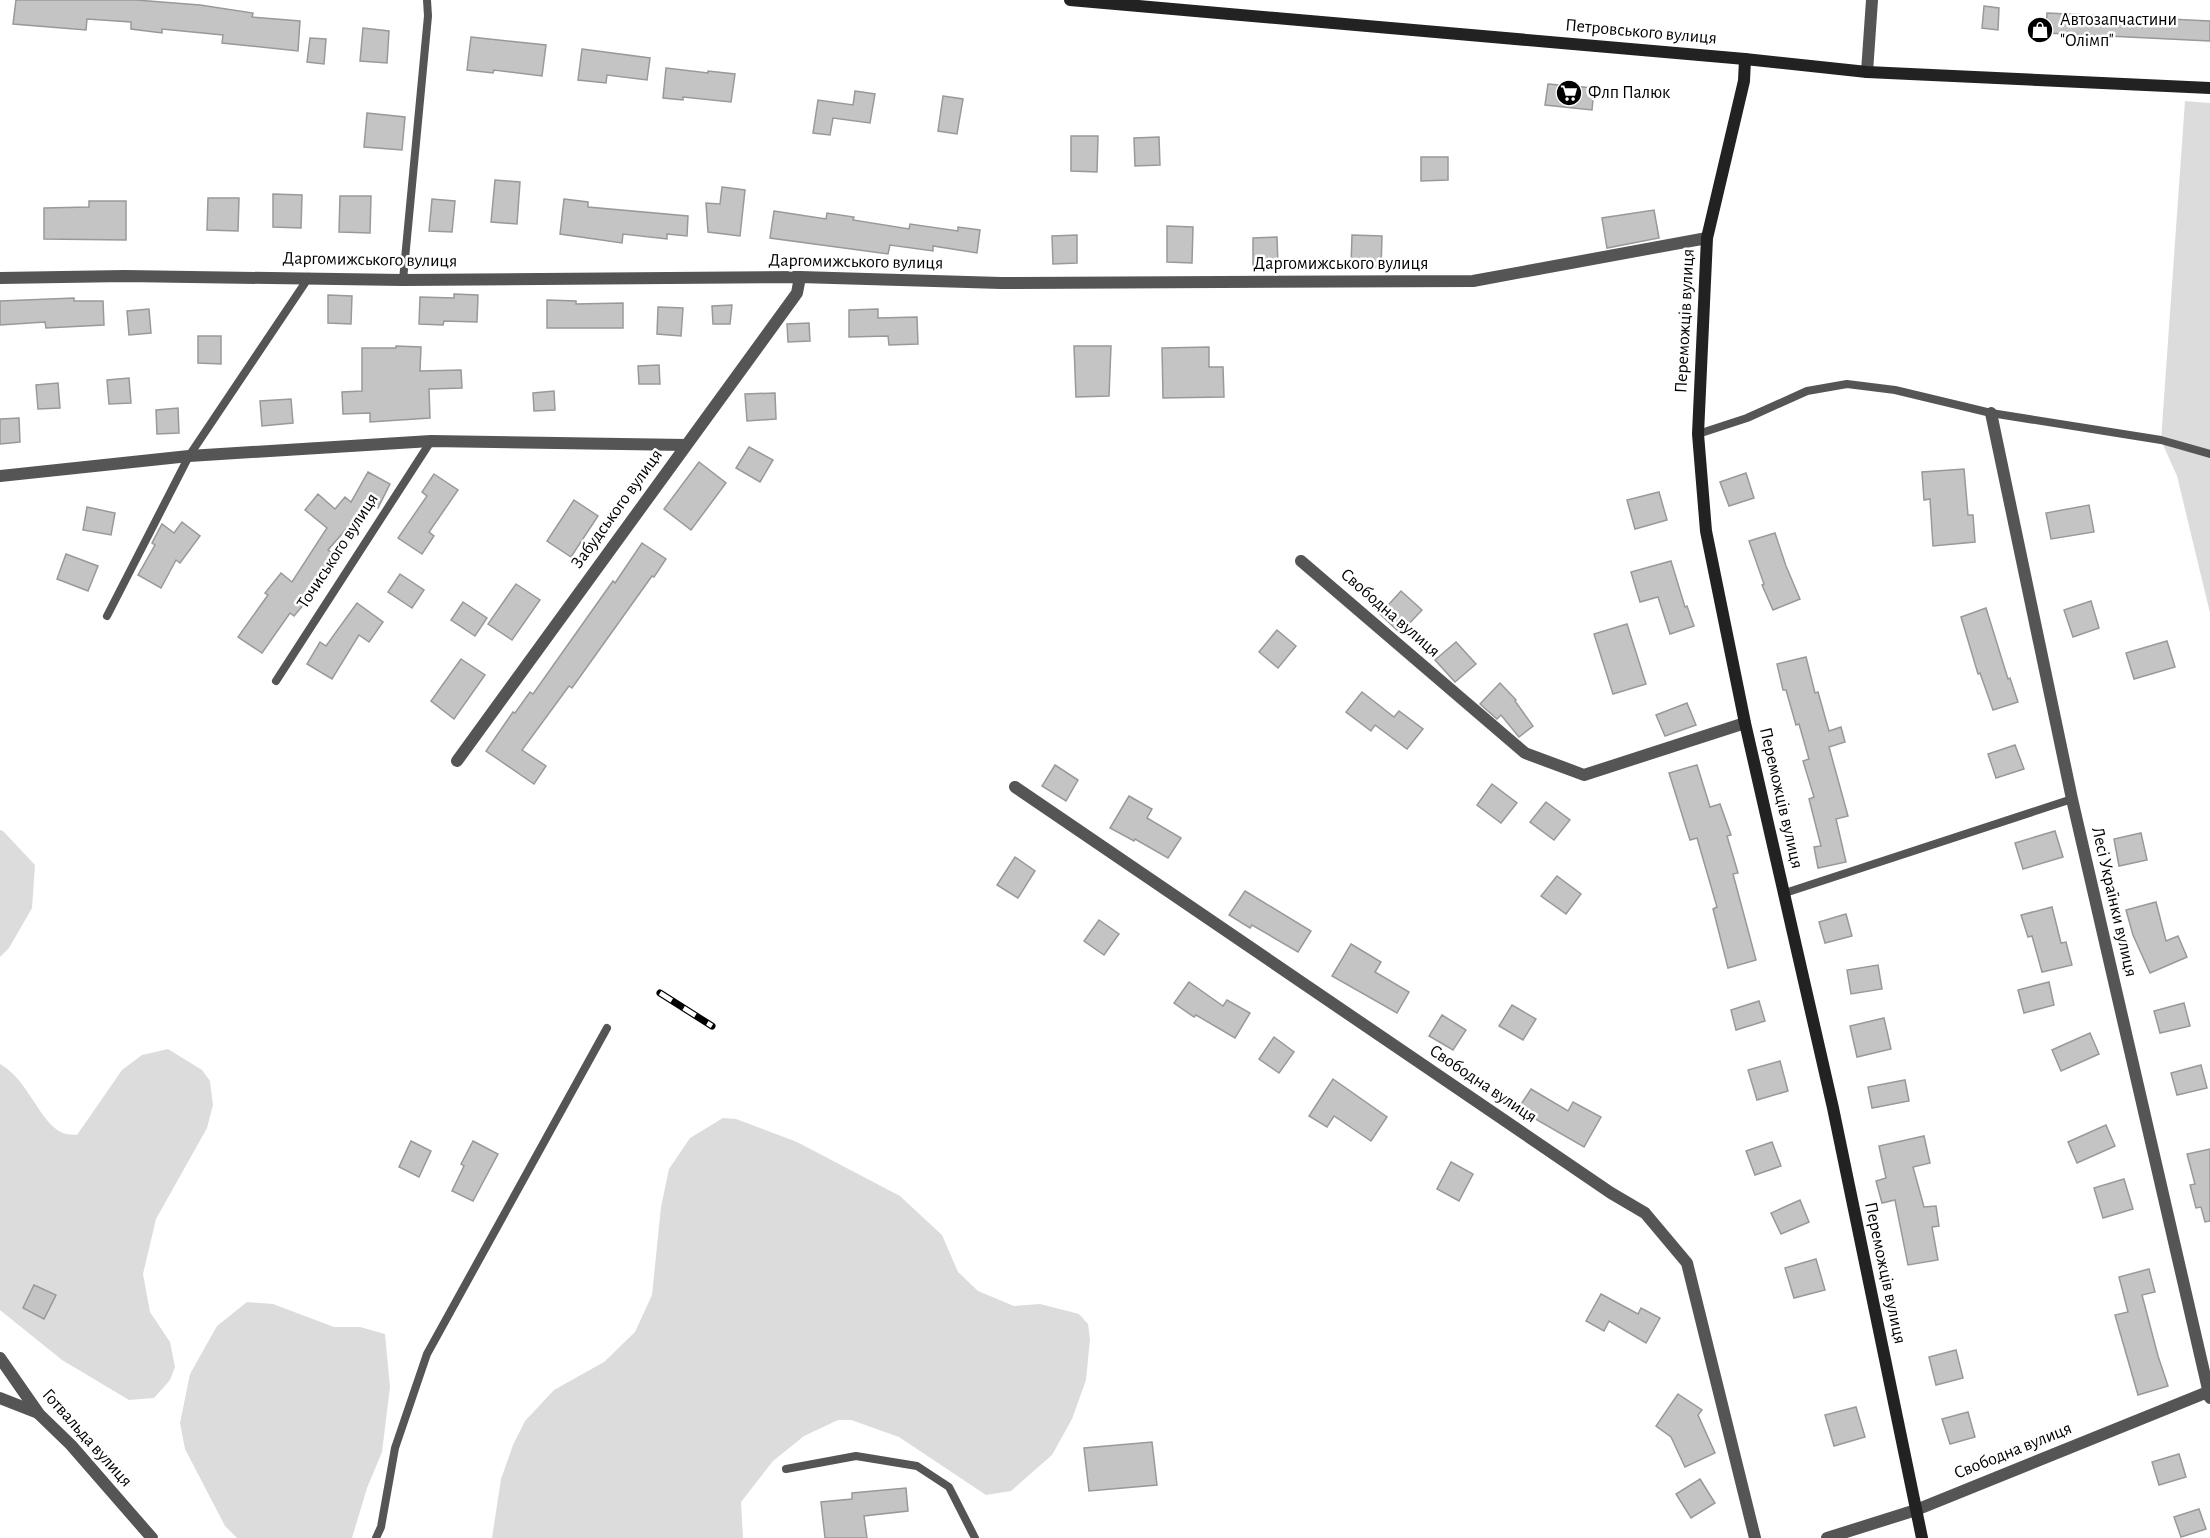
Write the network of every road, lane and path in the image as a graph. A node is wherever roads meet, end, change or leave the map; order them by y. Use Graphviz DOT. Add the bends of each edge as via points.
graph roads {
  1 [pos="427,0"];
  2 [pos="1070,0"];
  3 [pos="1872,0"];
  4 [pos="1745,59"];
  5 [pos="1867,72"];
  6 [pos="2210,88"];
  7 [pos="1707,238"];
  8 [pos="309,277"];
  9 [pos="800,277"];
  10 [pos="0,278"];
  11 [pos="403,280"];
  12 [pos="1991,413"];
  13 [pos="1698,434"];
  14 [pos="431,441"];
  15 [pos="686,445"];
  16 [pos="2210,454"];
  17 [pos="189,456"];
  18 [pos="0,476"];
  19 [pos="1301,561"];
  20 [pos="107,616"];
  21 [pos="276,681"];
  22 [pos="1745,723"];
  23 [pos="457,760"];
  24 [pos="1014,788"];
  25 [pos="2072,799"];
  26 [pos="1785,893"];
  27 [pos="607,1028"];
  28 [pos="0,1358"];
  29 [pos="2209,1394"];
  30 [pos="0,1398"];
  31 [pos="39,1414"];
  32 [pos="786,1469"];
  33 [pos="1916,1510"];
  34 [pos="152,1538"];
  35 [pos="376,1538"];
  36 [pos="975,1538"];
  37 [pos="1755,1538"];
  38 [pos="1827,1538"];
  39 [pos="1922,1538"];
  1 -- 11 [label="lane"];
  2 -- 4 [label="main road, Петровського вулиця"];
  3 -- 5 [label="street"];
  4 -- 5 [label="main road, Петровського вулиця"];
  4 -- 7 [label="main road, Переможців вулиця" via="1744,81"];
  5 -- 6 [label="main road, Петровського вулиця"];
  7 -- 9 [label="street, Даргомижського вулиця" via="1473,281 1001,283"];
  7 -- 13 [label="main road, Переможців вулиця"];
  8 -- 10 [label="street, Даргомижського вулиця"];
  8 -- 11 [label="street, Даргомижського вулиця"];
  8 -- 17 [label="lane"];
  9 -- 11 [label="street, Даргомижського вулиця"];
  9 -- 15 [label="street, Забудського вулиця" via="797,293"];
  12 -- 13 [label="lane" via="1895,390 1847,384 1807,391"];
  12 -- 16 [label="lane" via="2162,440"];
  12 -- 25 [label="street, Лесі Українки вулиця"];
  13 -- 22 [label="main road, Переможців вулиця" via="1706,531"];
  14 -- 15 [label="street"];
  14 -- 17 [label="street"];
  14 -- 21 [label="lane, Точиського вулиця"];
  15 -- 23 [label="street, Забудського вулиця"];
  17 -- 18 [label="street"];
  17 -- 20 [label="lane"];
  19 -- 22 [label="street, Свободна вулиця" via="1525,753 1584,775"];
  22 -- 26 [label="main road, Переможців вулиця"];
  24 -- 37 [label="street, Свободна вулиця" via="1645,1214 1687,1263"];
  25 -- 26 [label="lane"];
  25 -- 29 [label="street, Лесі Українки вулиця"];
  26 -- 33 [label="main road, Переможців вулиця"];
  27 -- 35 [label="lane" via="427,1354 395,1448"];
  28 -- 31 [label="street, Готвальда вулиця"];
  29 -- 33 [label="street, Свободна вулиця"];
  30 -- 31 [label="street"];
  31 -- 34 [label="street, Готвальда вулиця"];
  32 -- 36 [label="lane" via="856,1456 917,1466 949,1487"];
  33 -- 38 [label="street, Свободна вулиця"];
  33 -- 39 [label="main road, Переможців вулиця"];
}
